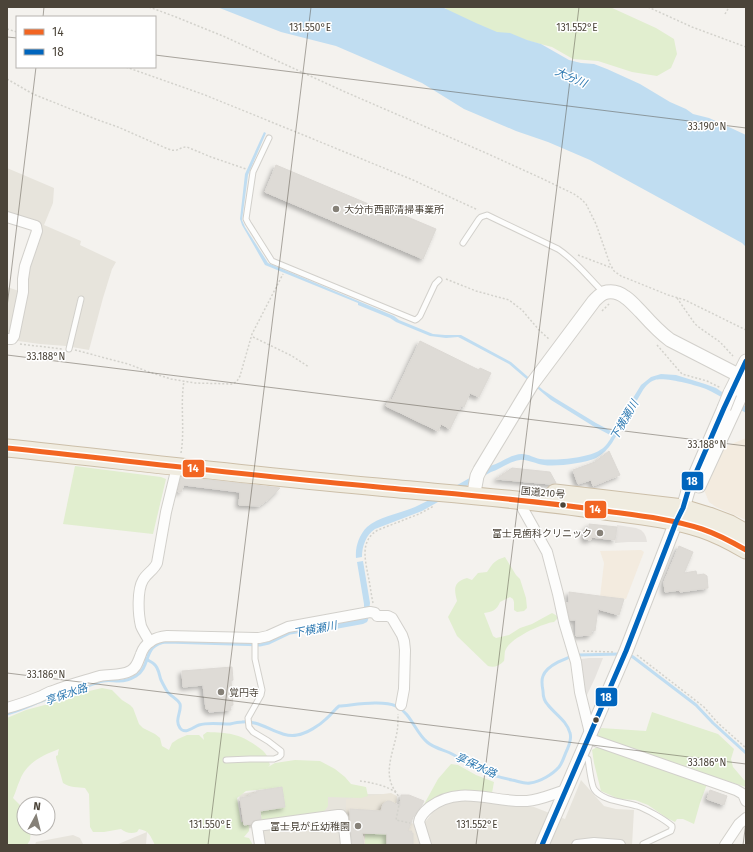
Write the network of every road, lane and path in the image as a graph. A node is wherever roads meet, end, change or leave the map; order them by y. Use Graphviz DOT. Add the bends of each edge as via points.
graph roads {
  1 [pos="149,7"];
  2 [pos="648,7"];
  3 [pos="729,7"];
  4 [pos="725,14"];
  5 [pos="746,47"];
  6 [pos="129,68"];
  7 [pos="7,79"];
  8 [pos="269,138"];
  9 [pos="253,172"];
  10 [pos="484,213"];
  11 [pos="7,217"];
  12 [pos="464,244"];
  13 [pos="576,255"];
  14 [pos="287,267"];
  15 [pos="612,268"];
  16 [pos="439,280"];
  17 [pos="608,297"];
  18 [pos="676,298"];
  19 [pos="81,299"];
  20 [pos="600,313"];
  21 [pos="746,330"];
  22 [pos="253,337"];
  23 [pos="10,338"];
  24 [pos="655,343"];
  25 [pos="559,347"];
  26 [pos="69,349"];
  27 [pos="733,356"];
  28 [pos="746,361"];
  29 [pos="309,367"];
  30 [pos="744,380"];
  31 [pos="184,381"];
  32 [pos="731,394"];
  33 [pos="7,448"];
  34 [pos="177,466"];
  35 [pos="335,483"];
  36 [pos="475,487"];
  37 [pos="521,500"];
  38 [pos="436,505"];
  39 [pos="679,515"];
  40 [pos="746,533"];
  41 [pos="746,550"];
  42 [pos="369,613"];
  43 [pos="255,638"];
  44 [pos="150,642"];
  45 [pos="618,652"];
  46 [pos="634,653"];
  47 [pos="575,654"];
  48 [pos="401,705"];
  49 [pos="7,708"];
  50 [pos="589,736"];
  51 [pos="746,748"];
  52 [pos="580,756"];
  53 [pos="226,760"];
  54 [pos="360,781"];
  55 [pos="566,790"];
  56 [pos="398,794"];
  57 [pos="746,801"];
  58 [pos="746,818"];
  59 [pos="411,823"];
  60 [pos="590,844"];
  61 [pos="607,844"];
  62 [pos="643,844"];
  63 [pos="260,845"];
  64 [pos="346,845"];
  65 [pos="426,845"];
  66 [pos="542,845"];
  67 [pos="577,845"];
  68 [pos="620,845"];
  69 [pos="725,845"];
  1 -- 15 [label="path" via="223,36 574,194 586,204"];
  2 -- 5 [label="path"];
  3 -- 4 [label="path"];
  6 -- 10 [label="path" via="205,95 296,132 413,180"];
  7 -- 9 [label="path" via="33,94 118,127 168,150 176,151 187,147"];
  8 -- 9 [label="lane"];
  9 -- 14 [label="lane" via="246,219 270,259"];
  11 -- 23 [label="street" via="36,226 37,231 23,274 23,292 14,336"];
  12 -- 17 [label="lane" via="481,216 487,215 567,255"];
  13 -- 15 [label="path"];
  14 -- 16 [label="lane" via="415,320 420,316"];
  14 -- 31 [label="path" via="252,334 237,381 233,384"];
  15 -- 18 [label="path" via="621,276"];
  16 -- 25 [label="path" via="448,280 510,300"];
  17 -- 20 [label="path"];
  17 -- 25 [label="street" via="600,296 594,301"];
  17 -- 30 [label="street" via="611,292 624,296 670,340"];
  18 -- 21 [label="path"];
  18 -- 27 [label="path" via="695,324 718,340"];
  19 -- 26 [label="lane"];
  22 -- 29 [label="path"];
  23 -- 26 [label="path" via="18,344"];
  24 -- 32 [label="path" via="682,374 707,381"];
  25 -- 36 [label="street" via="532,384 480,470"];
  26 -- 31 [label="path"];
  28 -- 30 [label="street"];
  30 -- 32 [label="street"];
  31 -- 34 [label="path" via="182,446"];
  32 -- 39 [label="street, bridge" via="728,411 688,491"];
  33 -- 34 [label="highway, 国道210号"];
  34 -- 35 [label="highway, 国道210号"];
  34 -- 44 [label="street" via="166,512 158,564 143,580 140,592 139,615"];
  35 -- 36 [label="highway, 国道210号"];
  35 -- 37 [label="highway, 国道210号"];
  36 -- 39 [label="highway, 国道210号" via="564,493"];
  37 -- 39 [label="highway, 国道210号" via="664,519"];
  37 -- 47 [label="street" via="523,509 547,552 564,622"];
  38 -- 42 [label="path" via="374,532 368,539 365,559"];
  39 -- 40 [label="highway, 国道210号" via="713,518"];
  39 -- 41 [label="highway, 国道210号"];
  39 -- 50 [label="street" via="631,639"];
  42 -- 43 [label="street" via="288,627 268,636"];
  42 -- 48 [label="street" via="392,618 403,638 404,690"];
  43 -- 44 [label="street" via="167,636"];
  43 -- 53 [label="lane" via="255,660 262,690 248,718 249,727 281,751 281,754 274,759"];
  44 -- 49 [label="street" via="143,649 133,669 127,672 101,676 57,689"];
  45 -- 47 [label="path"];
  46 -- 51 [label="path" via="704,707"];
  47 -- 50 [label="street"];
  48 -- 56 [label="path" via="389,774 391,785"];
  50 -- 52 [label="street"];
  50 -- 57 [label="street" via="736,790 743,794"];
  52 -- 55 [label="street"];
  52 -- 62 [label="lane" via="588,759 593,787 600,795 642,808 672,826 671,831"];
  54 -- 56 [label="path" via="380,784"];
  55 -- 65 [label="street" via="528,801 467,795 444,799 429,808 420,819"];
  55 -- 66 [label="street"];
  56 -- 59 [label="path" via="396,820"];
  58 -- 69 [label="street"];
  60 -- 61 [label="street"];
  60 -- 67 [label="street"];
  61 -- 68 [label="street"];
  63 -- 64 [label="street" via="257,826 341,815 344,818"];
}
